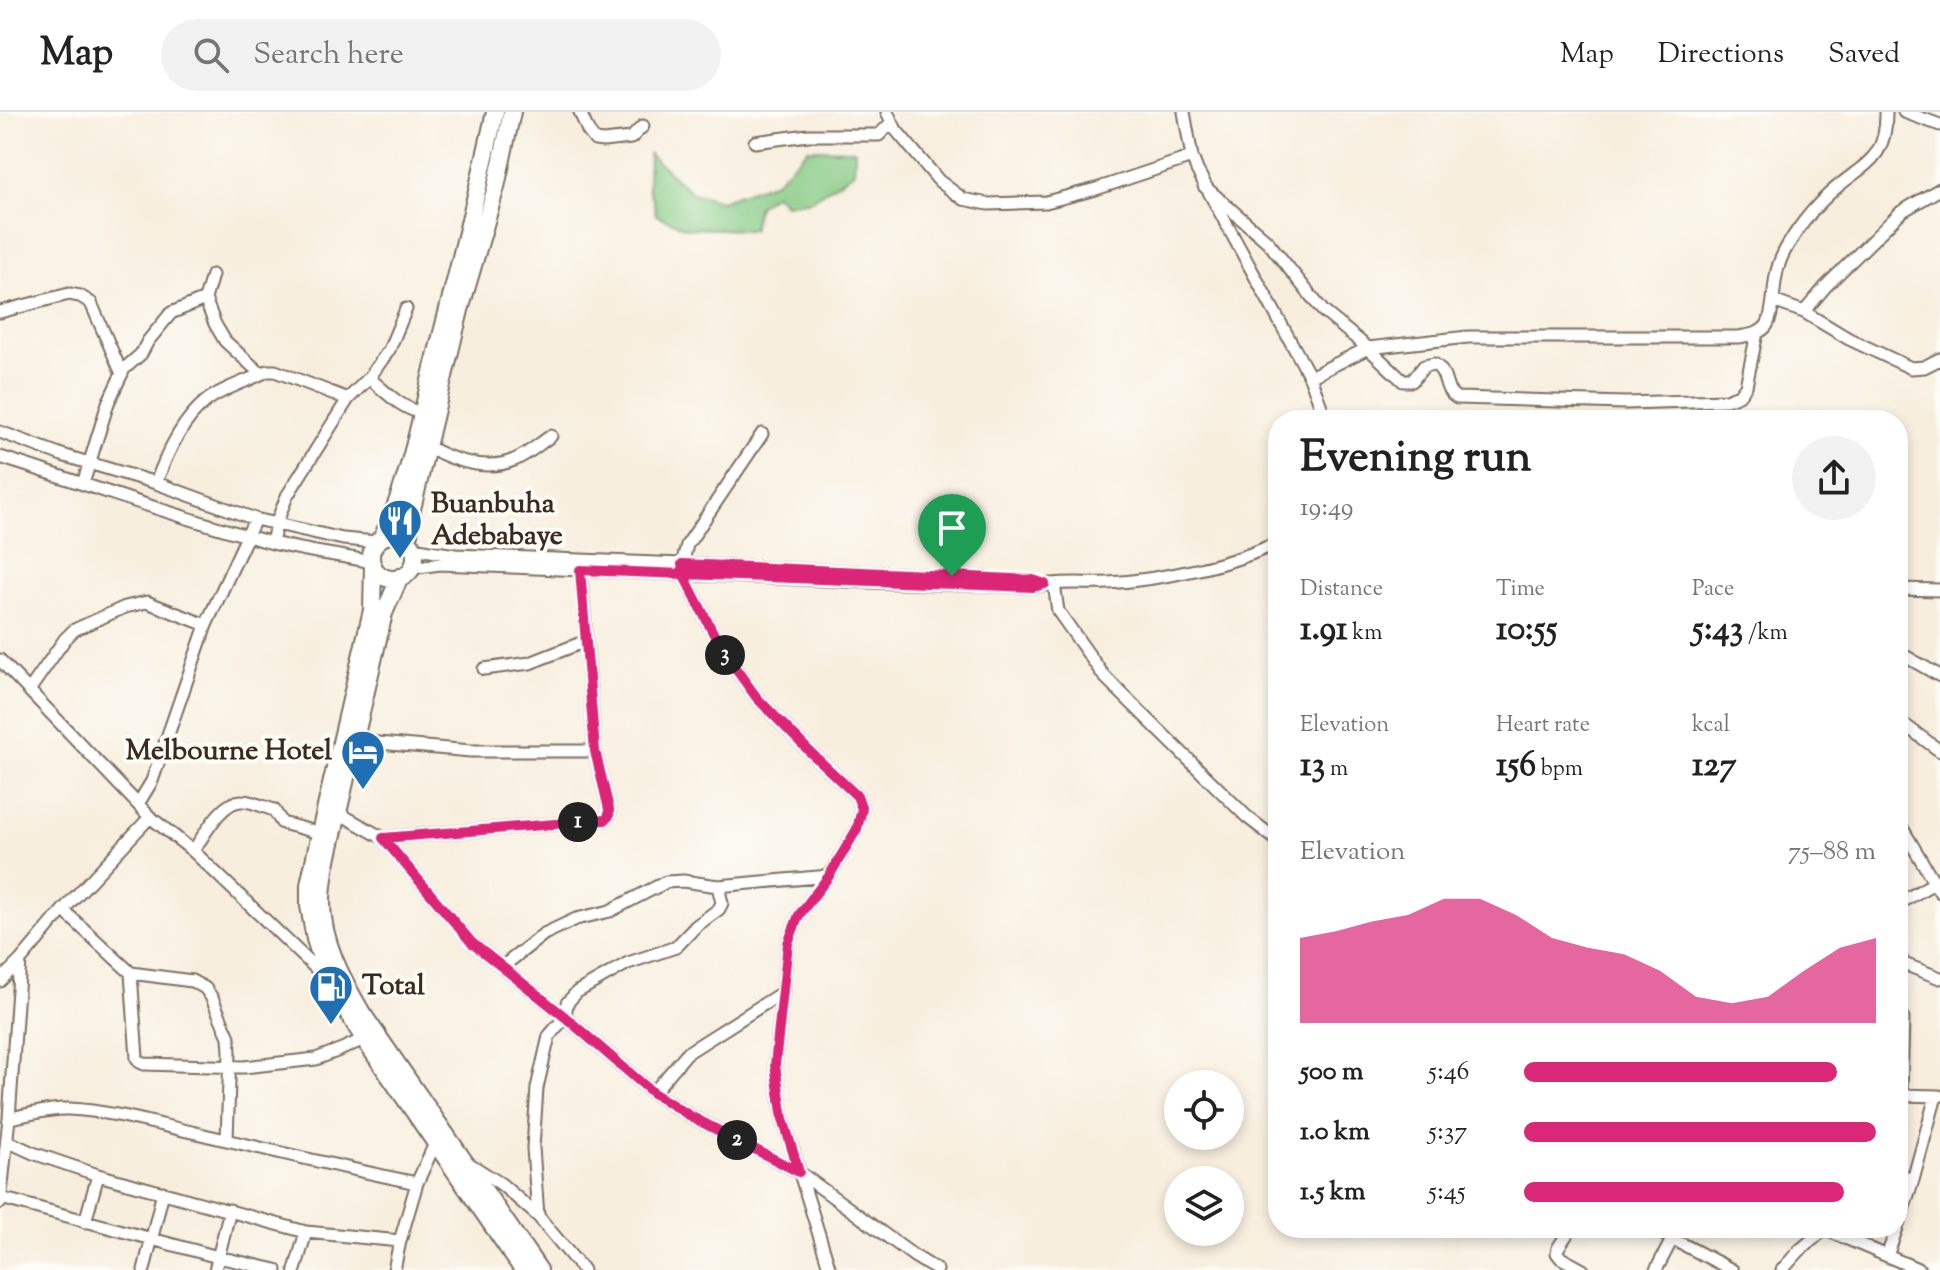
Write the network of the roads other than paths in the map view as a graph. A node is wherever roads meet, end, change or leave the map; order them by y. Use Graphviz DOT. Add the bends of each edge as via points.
graph roads {
  1 [pos="495,112"];
  2 [pos="512,112"];
  3 [pos="580,112"];
  4 [pos="1184,112"];
  5 [pos="1886,112"];
  6 [pos="1904,112"];
  7 [pos="890,117"];
  8 [pos="1940,125"];
  9 [pos="643,126"];
  10 [pos="755,142"];
  11 [pos="1192,157"];
  12 [pos="1204,186"];
  13 [pos="1940,189"];
  14 [pos="465,269"];
  15 [pos="212,275"];
  16 [pos="205,299"];
  17 [pos="1773,301"];
  18 [pos="406,309"];
  19 [pos="454,309"];
  20 [pos="0,312"];
  21 [pos="1804,312"];
  22 [pos="1757,333"];
  23 [pos="1368,348"];
  24 [pos="1940,359"];
  25 [pos="122,374"];
  26 [pos="261,374"];
  27 [pos="1310,377"];
  28 [pos="369,378"];
  29 [pos="348,399"];
  30 [pos="1322,410"];
  31 [pos="422,413"];
  32 [pos="0,432"];
  33 [pos="762,434"];
  34 [pos="551,436"];
  35 [pos="428,447"];
  36 [pos="0,457"];
  37 [pos="90,462"];
  38 [pos="156,483"];
  39 [pos="83,484"];
  40 [pos="255,519"];
  41 [pos="276,524"];
  42 [pos="248,536"];
  43 [pos="379,540"];
  44 [pos="272,543"];
  45 [pos="410,545"];
  46 [pos="1268,547"];
  47 [pos="372,564"];
  48 [pos="580,565"];
  49 [pos="683,569"];
  50 [pos="406,573"];
  51 [pos="1049,584"];
  52 [pos="1908,589"];
  53 [pos="1940,590"];
  54 [pos="206,625"];
  55 [pos="586,641"];
  56 [pos="1908,658"];
  57 [pos="0,660"];
  58 [pos="484,669"];
  59 [pos="1940,676"];
  60 [pos="30,689"];
  61 [pos="1908,727"];
  62 [pos="355,741"];
  63 [pos="595,751"];
  64 [pos="1940,751"];
  65 [pos="138,804"];
  66 [pos="332,810"];
  67 [pos="150,817"];
  68 [pos="320,833"];
  69 [pos="1268,833"];
  70 [pos="1908,837"];
  71 [pos="383,838"];
  72 [pos="193,851"];
  73 [pos="829,876"];
  74 [pos="1938,885"];
  75 [pos="718,886"];
  76 [pos="1908,899"];
  77 [pos="63,910"];
  78 [pos="20,961"];
  79 [pos="1908,966"];
  80 [pos="502,967"];
  81 [pos="131,973"];
  82 [pos="1940,978"];
  83 [pos="0,981"];
  84 [pos="341,987"];
  85 [pos="783,992"];
  86 [pos="565,1017"];
  87 [pos="364,1039"];
  88 [pos="230,1066"];
  89 [pos="653,1093"];
  90 [pos="1908,1095"];
  91 [pos="1938,1096"];
  92 [pos="9,1118"];
  93 [pos="438,1134"];
  94 [pos="227,1140"];
  95 [pos="7,1141"];
  96 [pos="464,1161"];
  97 [pos="799,1172"];
  98 [pos="98,1175"];
  99 [pos="1908,1178"];
  100 [pos="1913,1180"];
  101 [pos="417,1183"];
  102 [pos="163,1192"];
  103 [pos="1908,1195"];
  104 [pos="1,1201"];
  105 [pos="230,1210"];
  106 [pos="538,1216"];
  107 [pos="85,1222"];
  108 [pos="306,1232"];
  109 [pos="1564,1238"];
  110 [pos="1672,1238"];
  111 [pos="1683,1238"];
  112 [pos="1814,1238"];
  113 [pos="1847,1238"];
  114 [pos="1894,1238"];
  115 [pos="152,1239"];
  116 [pos="400,1241"];
  117 [pos="1887,1256"];
  118 [pos="218,1257"];
  119 [pos="144,1270"];
  120 [pos="215,1270"];
  121 [pos="276,1270"];
  122 [pos="295,1270"];
  123 [pos="394,1270"];
  124 [pos="523,1270"];
  125 [pos="539,1270"];
  126 [pos="583,1270"];
  127 [pos="830,1270"];
  128 [pos="937,1270"];
  129 [pos="1583,1270"];
  130 [pos="1656,1270"];
  131 [pos="1732,1270"];
  132 [pos="1782,1270"];
  133 [pos="1920,1270"];
  1 -- 14 [label="highway"];
  2 -- 14 [label="highway" via="496,187"];
  3 -- 9 [label="street" via="595,140 631,138"];
  4 -- 11 [label="street"];
  5 -- 17 [label="street" via="1883,142 1872,161 1829,193 1781,254"];
  6 -- 8 [label="street"];
  7 -- 10 [label="street" via="879,135 808,135"];
  7 -- 11 [label="street" via="939,181 963,199 988,204 1046,202"];
  11 -- 12 [label="street"];
  12 -- 23 [label="street" via="1268,242 1323,311"];
  12 -- 27 [label="street"];
  13 -- 21 [label="street" via="1901,212"];
  14 -- 19 [label="highway"];
  15 -- 16 [label="street"];
  16 -- 25 [label="street" via="171,313"];
  16 -- 26 [label="street" via="225,341"];
  17 -- 21 [label="street"];
  17 -- 22 [label="street" via="1766,325"];
  18 -- 28 [label="street" via="389,350"];
  19 -- 31 [label="highway"];
  19 -- 35 [label="highway"];
  20 -- 25 [label="street" via="69,294 86,298"];
  21 -- 24 [label="street" via="1911,368"];
  22 -- 23 [label="street" via="1468,337"];
  22 -- 23 [label="street" via="1746,386 1726,400 1457,398 1439,367 1429,364 1412,381 1403,381"];
  23 -- 27 [label="street"];
  25 -- 37 [label="street"];
  26 -- 29 [label="street" via="275,371"];
  26 -- 38 [label="street" via="205,402 183,427"];
  27 -- 30 [label="street"];
  28 -- 29 [label="street"];
  28 -- 31 [label="street" via="399,404"];
  29 -- 41 [label="street" via="287,496"];
  31 -- 43 [label="highway" via="398,503"];
  32 -- 37 [label="street"];
  33 -- 49 [label="street" via="687,545"];
  34 -- 35 [label="street" via="513,461 488,465 448,458"];
  35 -- 45 [label="highway" via="412,509"];
  36 -- 39 [label="street"];
  37 -- 38 [label="street"];
  37 -- 39 [label="street"];
  38 -- 40 [label="street"];
  39 -- 42 [label="street"];
  40 -- 41 [label="street"];
  40 -- 42 [label="street"];
  41 -- 43 [label="street" via="343,539"];
  41 -- 44 [label="street"];
  42 -- 44 [label="street"];
  42 -- 54 [label="street"];
  43 -- 45 [label="highway" via="396,535"];
  43 -- 47 [label="highway"];
  44 -- 47 [label="street"];
  45 -- 48 [label="street" via="455,555"];
  45 -- 50 [label="highway" via="414,562"];
  46 -- 51 [label="street" via="1162,577"];
  47 -- 50 [label="highway" via="386,578"];
  47 -- 66 [label="highway" via="372,610"];
  48 -- 49 [label="street"];
  48 -- 50 [label="street" via="440,564"];
  48 -- 55 [label="street"];
  49 -- 51 [label="street"];
  49 -- 73 [label="street" via="722,650 757,698 857,796 862,809 857,829"];
  50 -- 62 [label="highway" via="384,613"];
  51 -- 69 [label="street" via="1058,611 1104,676"];
  52 -- 53 [label="street"];
  54 -- 60 [label="street" via="147,602 125,607 74,630"];
  54 -- 65 [label="street" via="152,781"];
  55 -- 58 [label="street" via="530,663"];
  55 -- 63 [label="street"];
  56 -- 59 [label="street"];
  57 -- 60 [label="street"];
  60 -- 65 [label="street"];
  61 -- 64 [label="street"];
  62 -- 63 [label="street" via="471,751"];
  62 -- 66 [label="highway"];
  63 -- 71 [label="street" via="609,809 605,820"];
  65 -- 67 [label="street"];
  66 -- 68 [label="highway"];
  66 -- 71 [label="street"];
  66 -- 84 [label="highway" via="322,903"];
  67 -- 72 [label="street"];
  67 -- 77 [label="street"];
  68 -- 72 [label="street" via="282,823 274,810 241,800 223,809"];
  68 -- 84 [label="highway" via="309,906 323,965"];
  70 -- 74 [label="street"];
  71 -- 80 [label="street" via="472,943"];
  72 -- 84 [label="street"];
  73 -- 75 [label="street"];
  73 -- 85 [label="street" via="799,915 788,943"];
  74 -- 76 [label="street"];
  75 -- 80 [label="street" via="666,882 610,911 544,934"];
  75 -- 86 [label="street" via="719,909 682,943 628,963 577,992 567,1003"];
  77 -- 78 [label="street"];
  77 -- 81 [label="street"];
  78 -- 83 [label="street"];
  78 -- 92 [label="street"];
  79 -- 82 [label="street"];
  80 -- 86 [label="street"];
  81 -- 88 [label="street" via="192,981 205,988 229,1037"];
  81 -- 88 [label="street" via="140,1062"];
  84 -- 87 [label="highway"];
  84 -- 93 [label="highway"];
  85 -- 89 [label="street" via="687,1053"];
  85 -- 97 [label="street" via="775,1065 783,1119"];
  86 -- 89 [label="street"];
  86 -- 106 [label="street" via="549,1036 537,1088 533,1148"];
  87 -- 88 [label="street" via="316,1059"];
  87 -- 93 [label="highway"];
  88 -- 94 [label="street"];
  89 -- 97 [label="street"];
  90 -- 91 [label="street"];
  91 -- 100 [label="street"];
  92 -- 94 [label="street" via="70,1109"];
  92 -- 95 [label="street"];
  93 -- 96 [label="highway"];
  93 -- 101 [label="street"];
  93 -- 124 [label="highway"];
  94 -- 101 [label="street"];
  95 -- 98 [label="street"];
  95 -- 104 [label="street"];
  96 -- 106 [label="street"];
  96 -- 125 [label="highway"];
  97 -- 127 [label="street"];
  97 -- 128 [label="street"];
  98 -- 102 [label="street"];
  98 -- 107 [label="street"];
  99 -- 100 [label="street"];
  100 -- 103 [label="street"];
  101 -- 116 [label="street"];
  102 -- 105 [label="street"];
  102 -- 115 [label="street"];
  104 -- 107 [label="street"];
  105 -- 108 [label="street"];
  105 -- 118 [label="street"];
  106 -- 126 [label="street"];
  107 -- 115 [label="street"];
  108 -- 116 [label="street"];
  108 -- 122 [label="street"];
  109 -- 129 [label="street" via="1557,1253"];
  110 -- 130 [label="street"];
  111 -- 131 [label="street"];
  112 -- 132 [label="street"];
  113 -- 117 [label="street"];
  114 -- 117 [label="street"];
  115 -- 118 [label="street"];
  115 -- 119 [label="street"];
  116 -- 123 [label="street"];
  117 -- 133 [label="street"];
  118 -- 120 [label="street"];
  118 -- 121 [label="street"];
}
